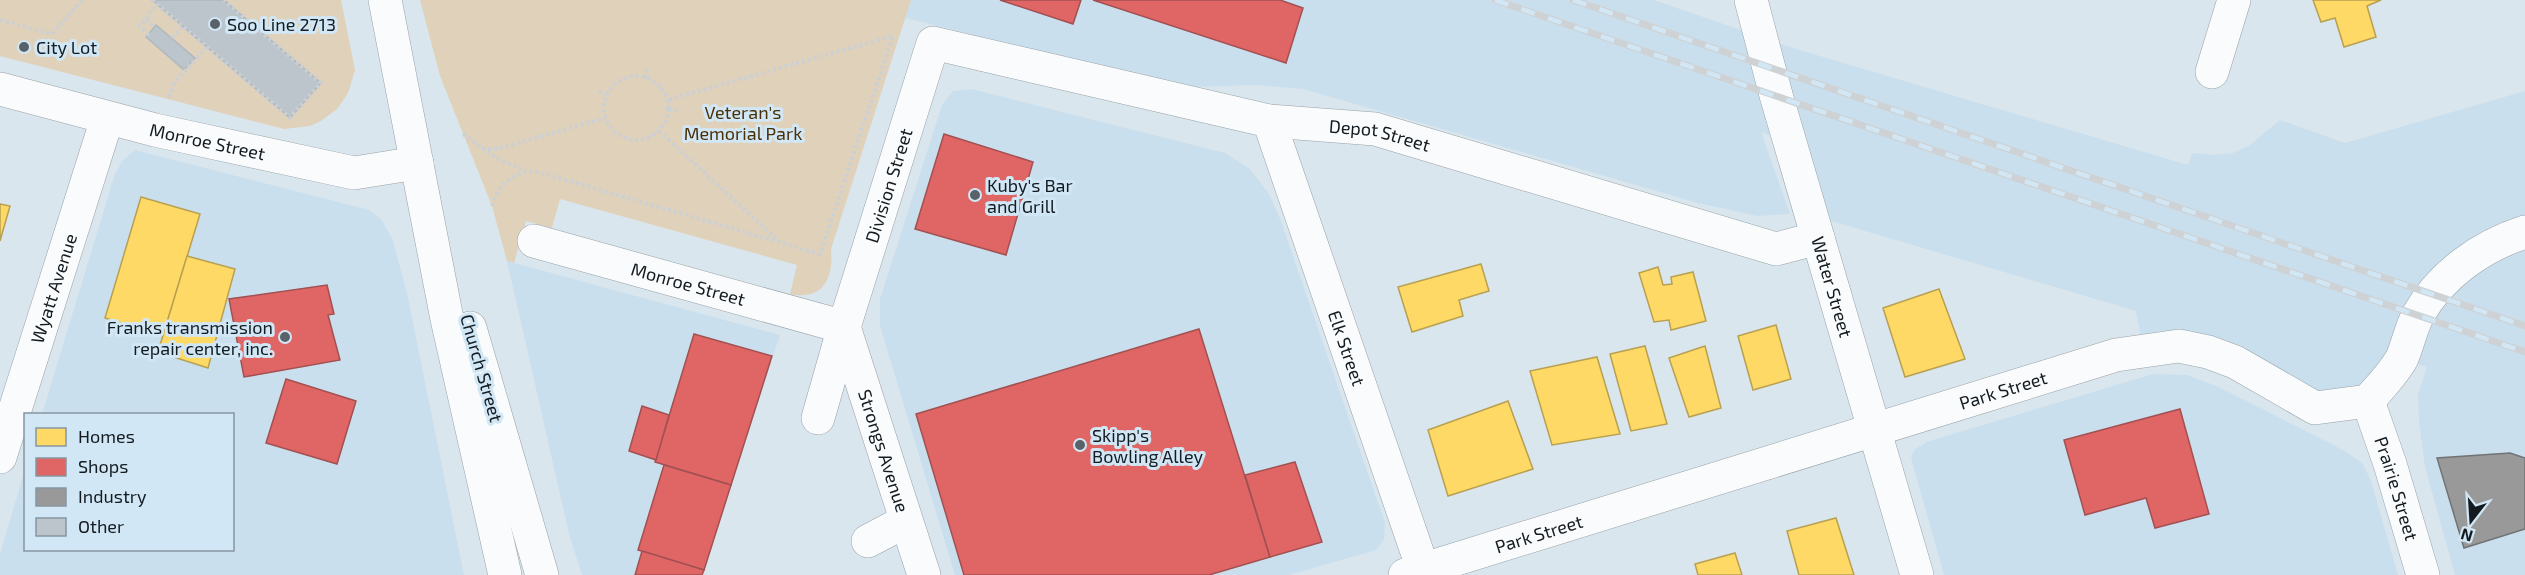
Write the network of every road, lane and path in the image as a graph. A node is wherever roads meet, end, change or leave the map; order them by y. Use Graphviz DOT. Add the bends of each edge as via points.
graph roads {
  1 [pos="82,0"];
  2 [pos="152,0"];
  3 [pos="224,0"];
  4 [pos="385,0"];
  5 [pos="1751,0"];
  6 [pos="2234,0"];
  7 [pos="157,4"];
  8 [pos="146,19"];
  9 [pos="0,20"];
  10 [pos="155,27"];
  11 [pos="182,27"];
  12 [pos="149,35"];
  13 [pos="172,38"];
  14 [pos="933,43"];
  15 [pos="207,47"];
  16 [pos="648,67"];
  17 [pos="2212,72"];
  18 [pos="645,78"];
  19 [pos="0,89"];
  20 [pos="599,91"];
  21 [pos="606,95"];
  22 [pos="168,100"];
  23 [pos="667,100"];
  24 [pos="668,110"];
  25 [pos="678,111"];
  26 [pos="605,118"];
  27 [pos="107,119"];
  28 [pos="1269,121"];
  29 [pos="659,131"];
  30 [pos="463,134"];
  31 [pos="482,149"];
  32 [pos="417,163"];
  33 [pos="527,171"];
  34 [pos="492,206"];
  35 [pos="2525,232"];
  36 [pos="1818,238"];
  37 [pos="534,241"];
  38 [pos="780,243"];
  39 [pos="844,327"];
  40 [pos="2368,401"];
  41 [pos="818,418"];
  42 [pos="1874,431"];
  43 [pos="0,457"];
  44 [pos="906,521"];
  45 [pos="868,541"];
  46 [pos="1418,573"];
  47 [pos="505,575"];
  48 [pos="542,575"];
  49 [pos="924,575"];
  50 [pos="1917,575"];
  51 [pos="2423,575"];
  1 -- 9 [label="path" via="48,35"];
  2 -- 7 [label="path"];
  3 -- 15 [label="path" via="321,83 290,118"];
  4 -- 32 [label="street, Church Street"];
  5 -- 36 [label="street, Water Street"];
  6 -- 17 [label="street"];
  7 -- 8 [label="path"];
  7 -- 11 [label="path"];
  8 -- 10 [label="path"];
  8 -- 12 [label="path" via="139,26"];
  11 -- 13 [label="path"];
  11 -- 15 [label="path"];
  14 -- 28 [label="street, Depot Street"];
  14 -- 39 [label="street, Division Street"];
  15 -- 22 [label="path" via="174,83"];
  16 -- 18 [label="path"];
  18 -- 21 [label="path" via="623,78"];
  18 -- 23 [label="path" via="658,84"];
  19 -- 27 [label="street, Monroe Street"];
  20 -- 21 [label="path"];
  21 -- 26 [label="path"];
  23 -- 24 [label="path"];
  23 -- 38 [label="path" via="893,36 820,254"];
  24 -- 25 [label="path"];
  24 -- 29 [label="path"];
  26 -- 29 [label="path" via="613,130 632,140"];
  26 -- 31 [label="path" via="497,149"];
  27 -- 32 [label="street, Monroe Street" via="354,173"];
  27 -- 43 [label="street, Wyatt Avenue"];
  28 -- 36 [label="street, Depot Street" via="1375,129 1776,249"];
  28 -- 46 [label="street, Elk Street"];
  29 -- 38 [label="path"];
  30 -- 31 [label="path"];
  31 -- 33 [label="path"];
  32 -- 47 [label="street, Church Street" via="447,318"];
  32 -- 48 [label="street, Church Street" via="442,232"];
  33 -- 34 [label="path" via="503,185"];
  33 -- 38 [label="path"];
  35 -- 40 [label="street" via="2503,239 2466,260 2433,293 2418,316 2401,359"];
  36 -- 42 [label="street, Water Street"];
  37 -- 39 [label="street, Monroe Street"];
  39 -- 41 [label="street, Division Street"];
  39 -- 44 [label="street, Strongs Avenue"];
  40 -- 42 [label="street, Park Street" via="2315,408 2235,362 2179,345 2116,354"];
  40 -- 51 [label="street, Prairie Street"];
  42 -- 46 [label="street, Park Street"];
  42 -- 50 [label="street, Water Street"];
  44 -- 45 [label="street"];
  44 -- 49 [label="street, Strongs Avenue"];
}
